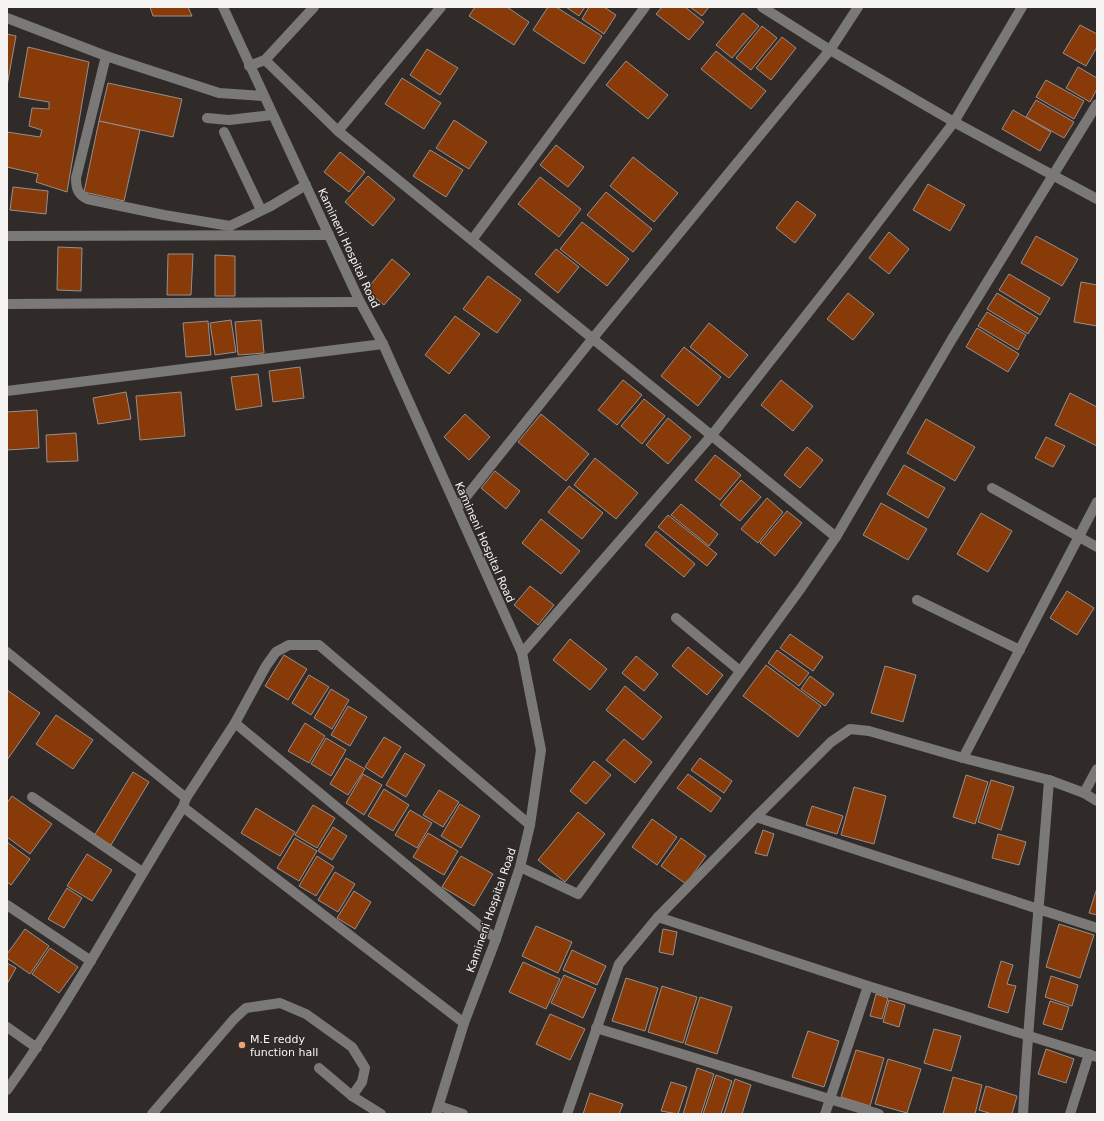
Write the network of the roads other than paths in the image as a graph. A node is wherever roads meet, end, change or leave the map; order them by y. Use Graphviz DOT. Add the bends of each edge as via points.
graph roads {
  1 [pos="223,7"];
  2 [pos="314,7"];
  3 [pos="441,7"];
  4 [pos="645,7"];
  5 [pos="762,7"];
  6 [pos="858,7"];
  7 [pos="1022,7"];
  8 [pos="7,18"];
  9 [pos="830,50"];
  10 [pos="106,56"];
  11 [pos="264,60"];
  12 [pos="249,66"];
  13 [pos="264,96"];
  14 [pos="1097,104"];
  15 [pos="272,115"];
  16 [pos="207,118"];
  17 [pos="954,122"];
  18 [pos="338,131"];
  19 [pos="224,132"];
  20 [pos="1052,174"];
  21 [pos="306,185"];
  22 [pos="1097,199"];
  23 [pos="261,210"];
  24 [pos="329,235"];
  25 [pos="7,236"];
  26 [pos="472,240"];
  27 [pos="360,302"];
  28 [pos="7,304"];
  29 [pos="593,338"];
  30 [pos="383,344"];
  31 [pos="7,391"];
  32 [pos="712,435"];
  33 [pos="992,488"];
  34 [pos="1097,502"];
  35 [pos="457,508"];
  36 [pos="836,537"];
  37 [pos="1078,537"];
  38 [pos="1097,547"];
  39 [pos="917,600"];
  40 [pos="676,618"];
  41 [pos="1020,650"];
  42 [pos="7,652"];
  43 [pos="522,652"];
  44 [pos="740,671"];
  45 [pos="235,723"];
  46 [pos="963,758"];
  47 [pos="1097,770"];
  48 [pos="1049,780"];
  49 [pos="1084,793"];
  50 [pos="32,797"];
  51 [pos="1097,801"];
  52 [pos="185,802"];
  53 [pos="756,817"];
  54 [pos="530,825"];
  55 [pos="520,867"];
  56 [pos="142,872"];
  57 [pos="7,905"];
  58 [pos="1040,909"];
  59 [pos="658,917"];
  60 [pos="1097,928"];
  61 [pos="496,939"];
  62 [pos="91,961"];
  63 [pos="868,986"];
  64 [pos="464,1023"];
  65 [pos="7,1027"];
  66 [pos="596,1028"];
  67 [pos="1027,1034"];
  68 [pos="37,1048"];
  69 [pos="1093,1056"];
  70 [pos="319,1068"];
  71 [pos="7,1090"];
  72 [pos="352,1096"];
  73 [pos="830,1099"];
  74 [pos="438,1110"];
  75 [pos="152,1114"];
  76 [pos="381,1114"];
  77 [pos="462,1114"];
  78 [pos="567,1114"];
  79 [pos="825,1114"];
  80 [pos="879,1114"];
  81 [pos="1023,1114"];
  82 [pos="1070,1114"];
  1 -- 12 [label="street, Kamineni Hospital Road"];
  2 -- 11 [label="street"];
  3 -- 18 [label="street"];
  4 -- 26 [label="street"];
  5 -- 9 [label="street"];
  6 -- 9 [label="street"];
  7 -- 17 [label="street"];
  8 -- 10 [label="street"];
  9 -- 17 [label="street"];
  9 -- 29 [label="street"];
  10 -- 13 [label="street" via="219,93"];
  10 -- 23 [label="street" via="76,178 79,195 87,199 164,215 230,226"];
  11 -- 12 [label="street"];
  11 -- 18 [label="street"];
  12 -- 13 [label="street, Kamineni Hospital Road"];
  13 -- 15 [label="street, Kamineni Hospital Road"];
  14 -- 20 [label="street"];
  15 -- 16 [label="street" via="229,120"];
  15 -- 21 [label="street, Kamineni Hospital Road"];
  17 -- 20 [label="street"];
  17 -- 32 [label="street"];
  18 -- 26 [label="street"];
  19 -- 23 [label="street"];
  20 -- 22 [label="street"];
  20 -- 36 [label="street"];
  21 -- 23 [label="street"];
  21 -- 24 [label="street, Kamineni Hospital Road"];
  24 -- 25 [label="street"];
  24 -- 27 [label="street, Kamineni Hospital Road"];
  26 -- 29 [label="street"];
  27 -- 28 [label="street"];
  27 -- 30 [label="street, Kamineni Hospital Road"];
  29 -- 32 [label="street"];
  29 -- 35 [label="street"];
  30 -- 31 [label="street"];
  30 -- 35 [label="street, Kamineni Hospital Road"];
  32 -- 36 [label="street"];
  32 -- 43 [label="street"];
  33 -- 37 [label="street"];
  34 -- 37 [label="street"];
  35 -- 43 [label="street, Kamineni Hospital Road"];
  36 -- 44 [label="street"];
  37 -- 38 [label="street"];
  37 -- 41 [label="street"];
  39 -- 41 [label="street"];
  40 -- 44 [label="street"];
  41 -- 46 [label="street"];
  42 -- 52 [label="street"];
  43 -- 54 [label="street, Kamineni Hospital Road" via="541,750"];
  44 -- 55 [label="street" via="578,894"];
  45 -- 52 [label="street"];
  45 -- 54 [label="street" via="276,652 289,645 319,645"];
  45 -- 61 [label="street"];
  46 -- 48 [label="street"];
  46 -- 53 [label="street" via="869,731 850,729 831,742"];
  47 -- 49 [label="street"];
  48 -- 49 [label="street"];
  48 -- 58 [label="street"];
  49 -- 51 [label="street"];
  50 -- 56 [label="street"];
  52 -- 56 [label="street"];
  52 -- 64 [label="street"];
  53 -- 58 [label="street"];
  53 -- 59 [label="street"];
  54 -- 55 [label="street, Kamineni Hospital Road"];
  55 -- 61 [label="street, Kamineni Hospital Road"];
  56 -- 62 [label="street"];
  57 -- 62 [label="street"];
  58 -- 60 [label="street"];
  58 -- 67 [label="street"];
  59 -- 63 [label="street"];
  59 -- 66 [label="street" via="619,964"];
  61 -- 64 [label="street, Kamineni Hospital Road"];
  62 -- 68 [label="street"];
  63 -- 67 [label="street"];
  63 -- 73 [label="street"];
  64 -- 74 [label="street, Kamineni Hospital Road"];
  65 -- 68 [label="street"];
  66 -- 73 [label="street"];
  66 -- 78 [label="street"];
  67 -- 69 [label="street"];
  67 -- 81 [label="street"];
  68 -- 71 [label="street"];
  69 -- 82 [label="street"];
  70 -- 72 [label="street"];
  72 -- 75 [label="street" via="362,1082 365,1068 352,1047 306,1014 280,1003 263,1004 246,1008 234,1019"];
  72 -- 76 [label="street"];
  73 -- 79 [label="street"];
  73 -- 80 [label="street"];
  74 -- 77 [label="street"];
}
